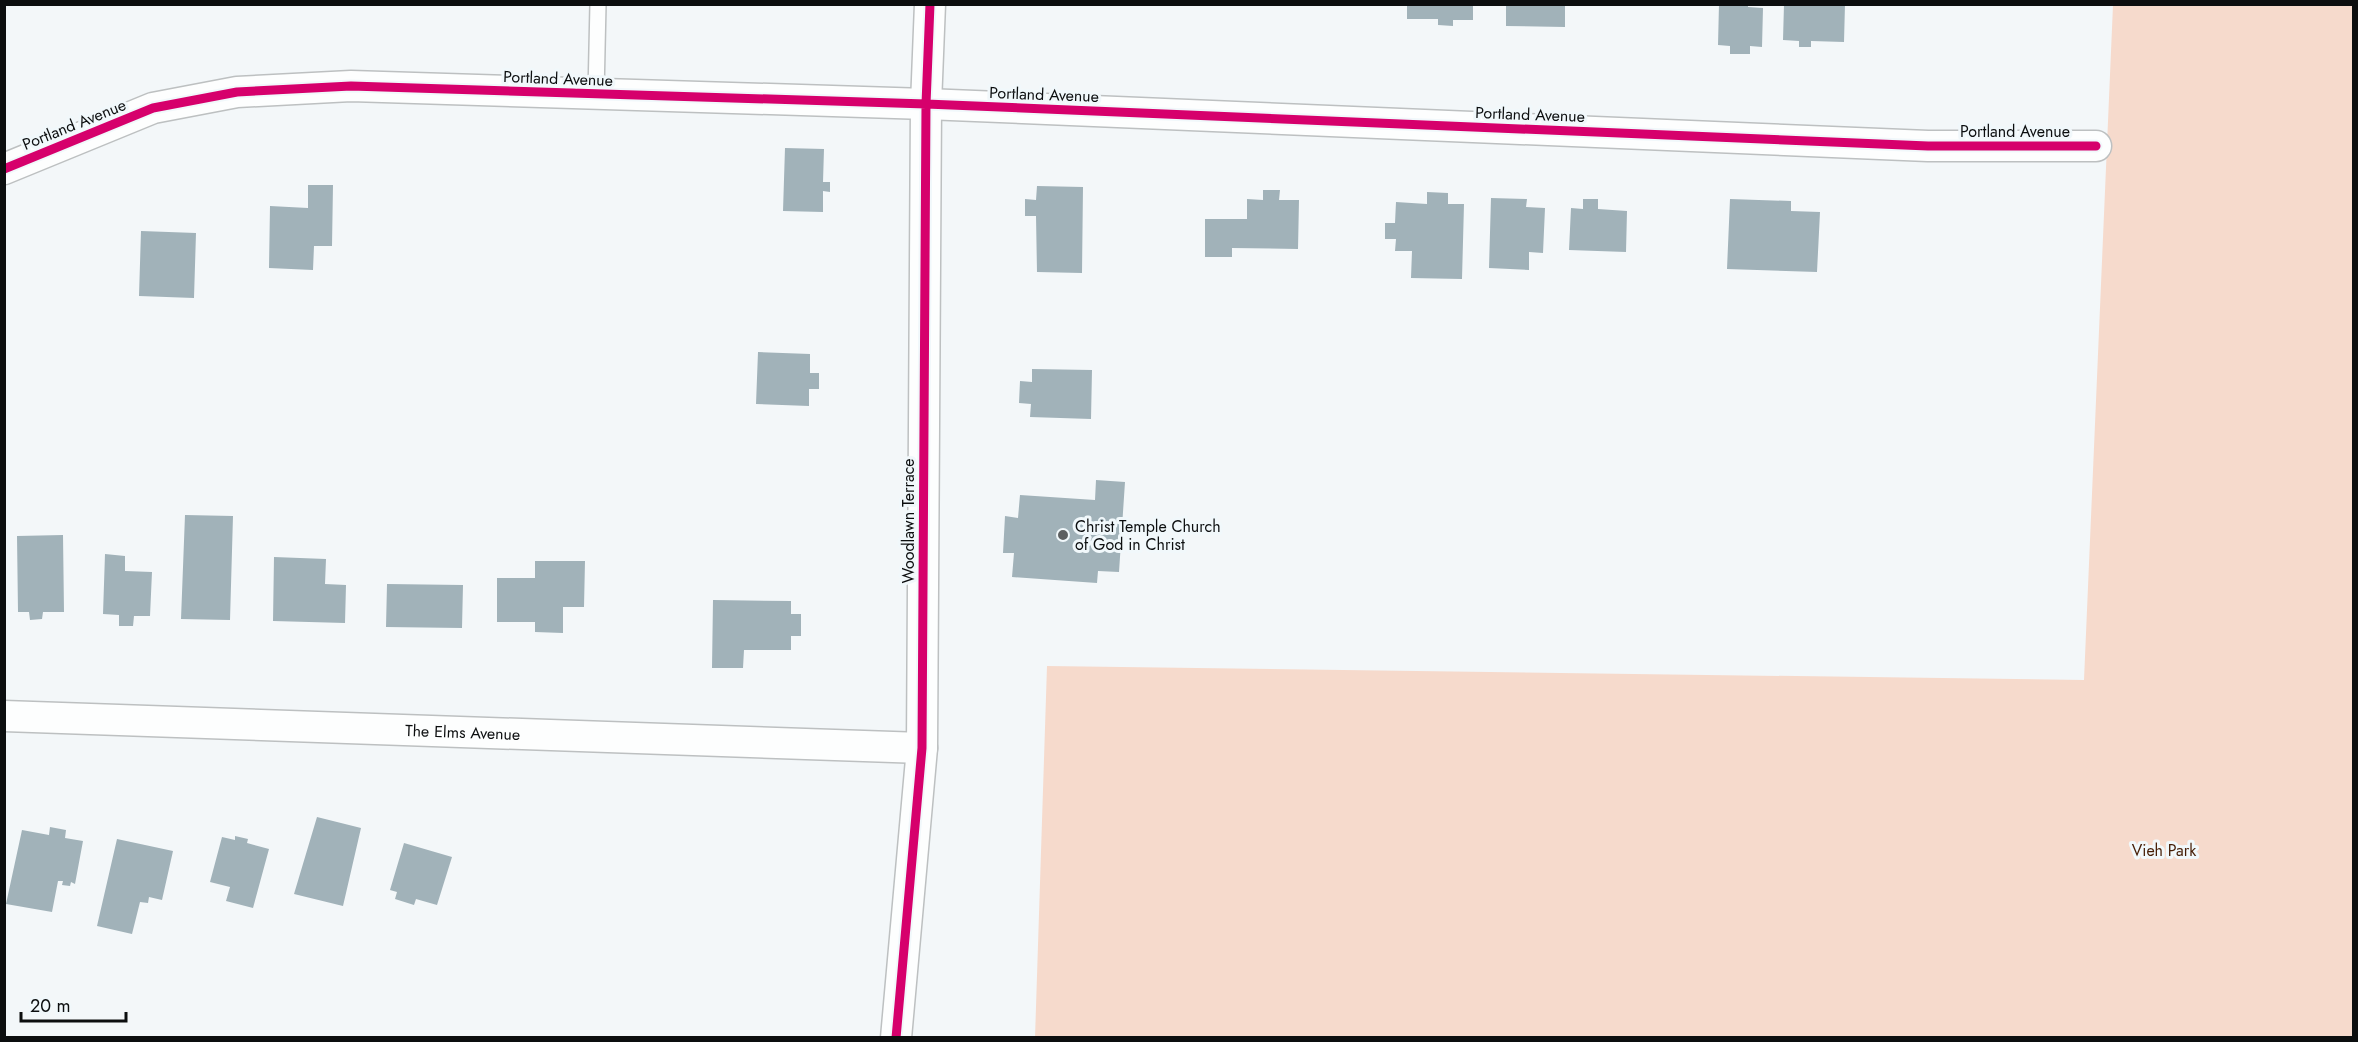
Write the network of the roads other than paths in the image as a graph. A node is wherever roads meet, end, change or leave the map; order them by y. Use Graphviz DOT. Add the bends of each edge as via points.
graph roads {
  1 [pos="598,4"];
  2 [pos="930,4"];
  3 [pos="596,94"];
  4 [pos="926,104"];
  5 [pos="2096,146"];
  6 [pos="4,169"];
  7 [pos="4,716"];
  8 [pos="922,748"];
  9 [pos="896,1038"];
  1 -- 3 [label="lane"];
  2 -- 4 [label="street, Woodlawn Terrace"];
  3 -- 4 [label="street, Portland Avenue"];
  3 -- 6 [label="street, Portland Avenue" via="351,86 237,92 153,108"];
  4 -- 5 [label="street, Portland Avenue" via="1928,146"];
  4 -- 8 [label="street, Woodlawn Terrace"];
  7 -- 8 [label="street, The Elms Avenue"];
  8 -- 9 [label="street, Woodlawn Terrace"];
}
